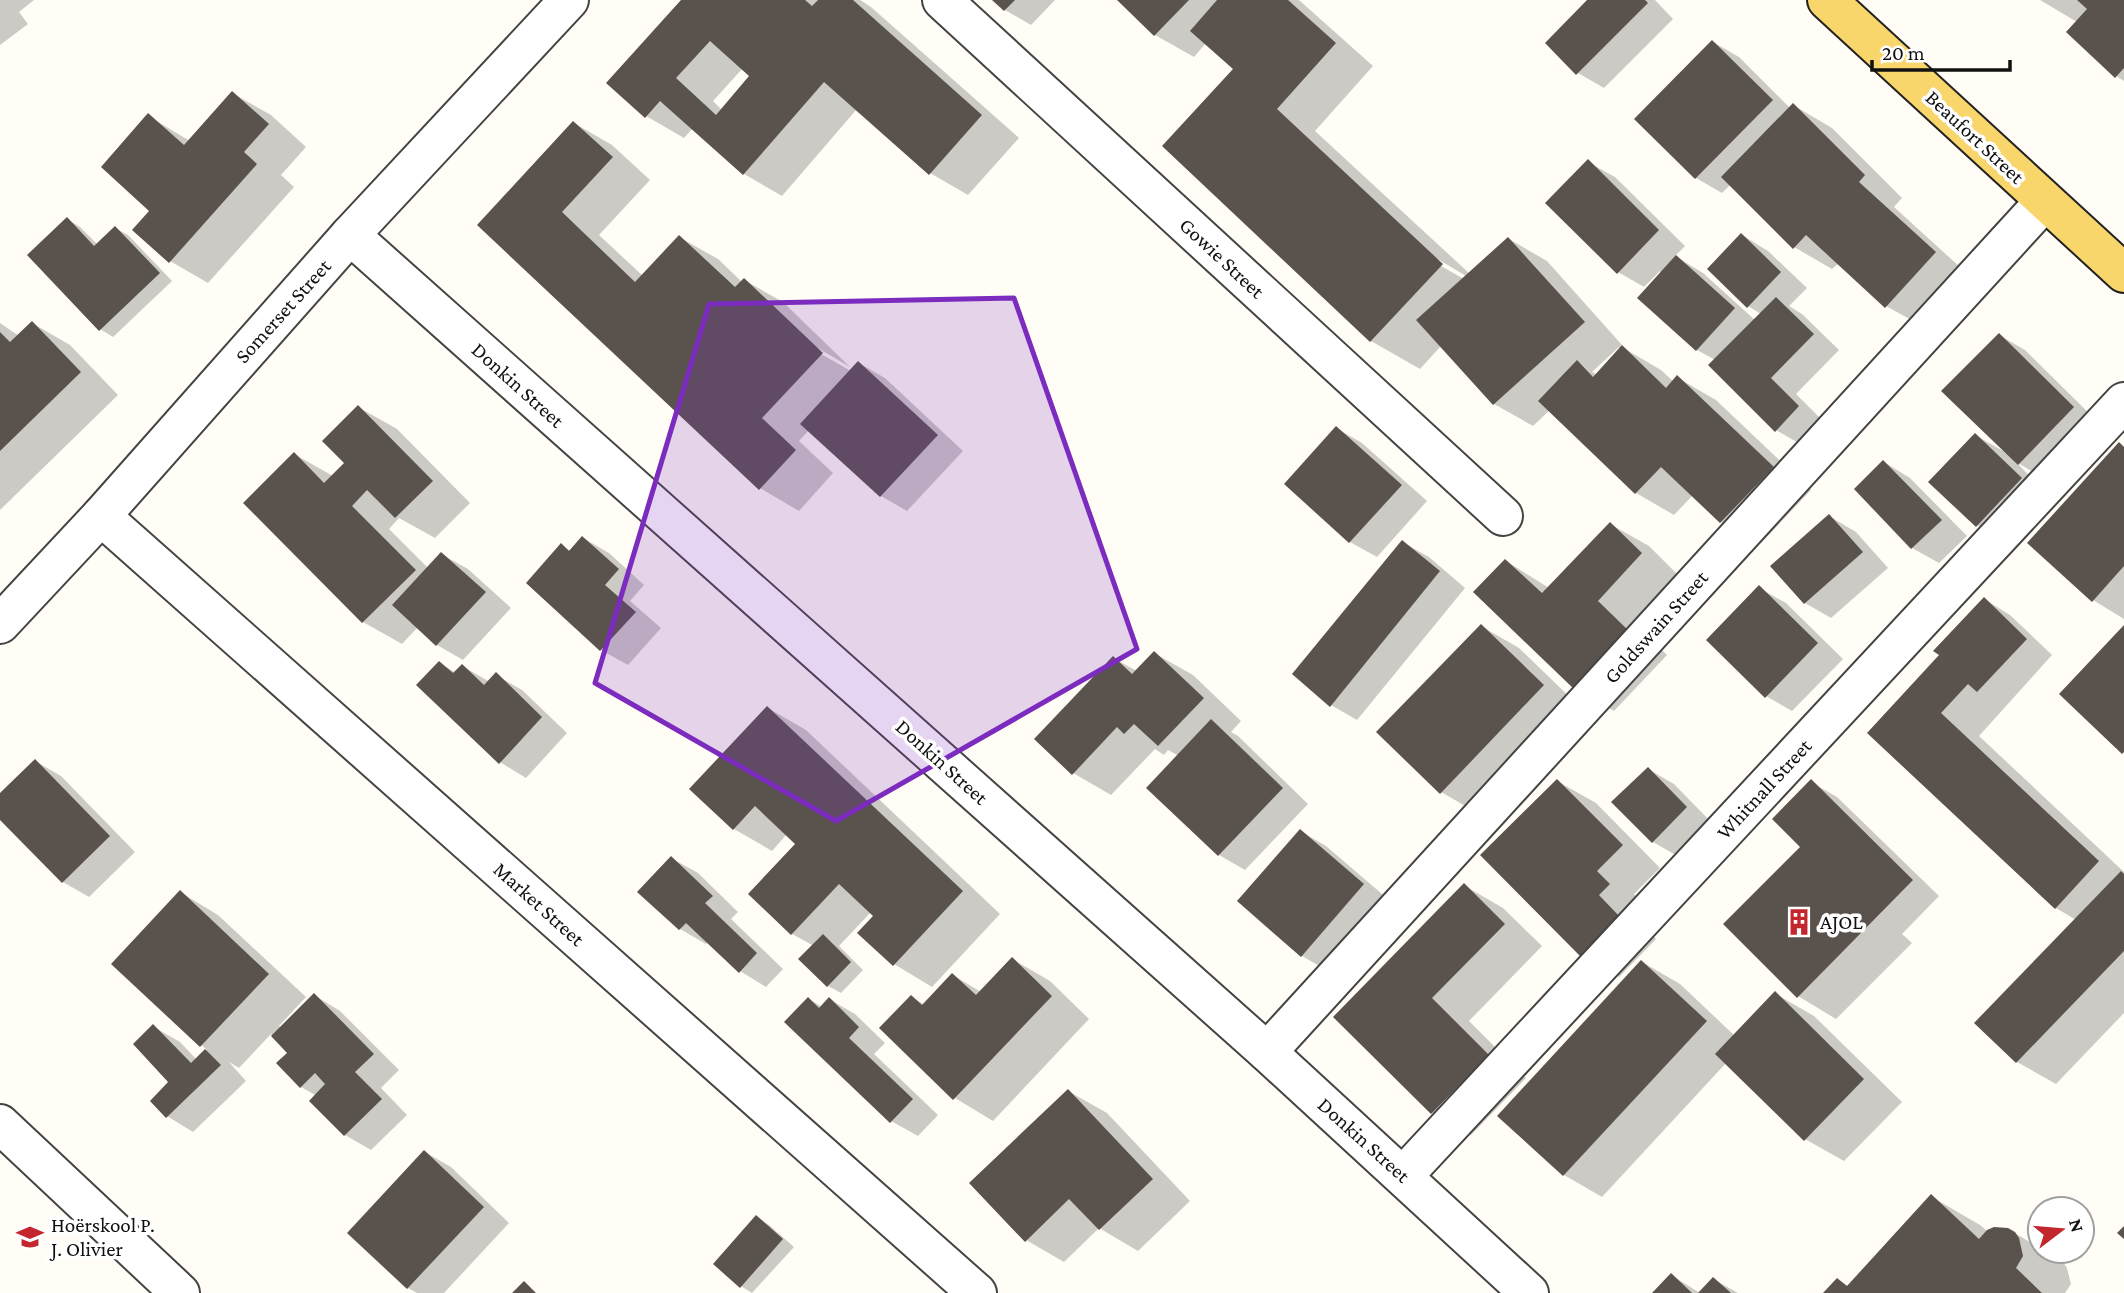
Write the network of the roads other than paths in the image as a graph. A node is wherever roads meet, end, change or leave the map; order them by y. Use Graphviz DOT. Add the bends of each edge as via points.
graph roads {
  1 [pos="569,0"];
  2 [pos="942,0"];
  3 [pos="1827,0"];
  4 [pos="2044,202"];
  5 [pos="350,235"];
  6 [pos="2124,273"];
  7 [pos="2124,402"];
  8 [pos="101,516"];
  9 [pos="1503,516"];
  10 [pos="0,624"];
  11 [pos="1267,1052"];
  12 [pos="0,1124"];
  13 [pos="1403,1176"];
  14 [pos="180,1293"];
  15 [pos="977,1293"];
  16 [pos="1529,1293"];
  1 -- 5 [label="street, Somerset Street"];
  2 -- 9 [label="street, Gowie Street"];
  3 -- 4 [label="main road, Beaufort Street"];
  4 -- 6 [label="main road, Beaufort Street"];
  4 -- 11 [label="street, Goldswain Street"];
  5 -- 8 [label="street, Somerset Street"];
  5 -- 11 [label="street, Donkin Street"];
  7 -- 13 [label="street, Whitnall Street"];
  8 -- 10 [label="street, Somerset Street"];
  8 -- 15 [label="street, Market Street"];
  11 -- 13 [label="street, Donkin Street"];
  12 -- 14 [label="street"];
  13 -- 16 [label="street, Donkin Street"];
}
